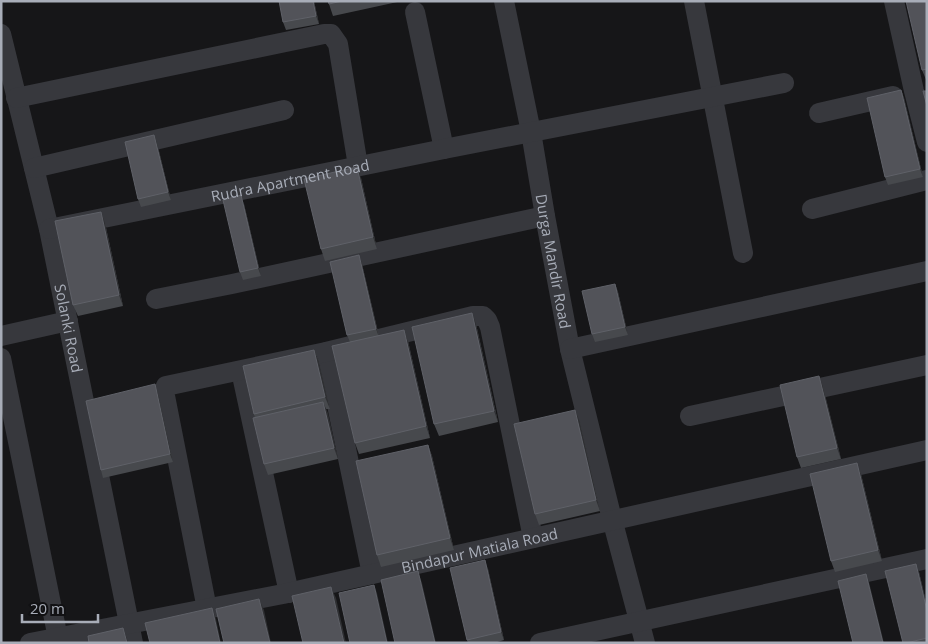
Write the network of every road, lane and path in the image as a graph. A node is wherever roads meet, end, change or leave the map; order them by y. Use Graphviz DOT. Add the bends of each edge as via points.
graph roads {
  1 [pos="504,1"];
  2 [pos="694,1"];
  3 [pos="894,1"];
  4 [pos="415,12"];
  5 [pos="1,34"];
  6 [pos="784,83"];
  7 [pos="920,90"];
  8 [pos="713,96"];
  9 [pos="16,98"];
  10 [pos="284,110"];
  11 [pos="819,113"];
  12 [pos="531,132"];
  13 [pos="927,142"];
  14 [pos="444,149"];
  15 [pos="358,166"];
  16 [pos="34,168"];
  17 [pos="927,180"];
  18 [pos="812,208"];
  19 [pos="545,216"];
  20 [pos="49,229"];
  21 [pos="743,253"];
  22 [pos="927,271"];
  23 [pos="156,300"];
  24 [pos="68,321"];
  25 [pos="1,336"];
  26 [pos="570,348"];
  27 [pos="326,352"];
  28 [pos="1,358"];
  29 [pos="927,365"];
  30 [pos="241,371"];
  31 [pos="690,416"];
  32 [pos="927,450"];
  33 [pos="612,519"];
  34 [pos="533,538"];
  35 [pos="927,559"];
  36 [pos="372,574"];
  37 [pos="289,593"];
  38 [pos="207,609"];
  39 [pos="640,620"];
  40 [pos="131,633"];
  41 [pos="58,640"];
  42 [pos="30,643"];
  43 [pos="540,643"];
  44 [pos="645,643"];
  1 -- 12 [label="street, Durga Mandir Road"];
  2 -- 8 [label="street"];
  3 -- 7 [label="street"];
  4 -- 14 [label="street"];
  5 -- 9 [label="street, Solanki Road"];
  6 -- 8 [label="street, Rudra Apartment Road"];
  7 -- 11 [label="street"];
  7 -- 13 [label="street"];
  8 -- 12 [label="street, Rudra Apartment Road"];
  8 -- 21 [label="street"];
  9 -- 15 [label="street" via="331,34 338,44"];
  9 -- 16 [label="street, Solanki Road"];
  10 -- 16 [label="street"];
  12 -- 14 [label="street, Rudra Apartment Road"];
  12 -- 19 [label="street, Durga Mandir Road"];
  14 -- 15 [label="street, Rudra Apartment Road"];
  15 -- 20 [label="street, Rudra Apartment Road"];
  16 -- 20 [label="street, Solanki Road"];
  17 -- 18 [label="street"];
  19 -- 23 [label="street"];
  19 -- 26 [label="street, Durga Mandir Road"];
  20 -- 24 [label="street, Solanki Road"];
  22 -- 26 [label="street"];
  24 -- 25 [label="street"];
  24 -- 40 [label="street, Solanki Road" via="93,399"];
  26 -- 33 [label="street, Durga Mandir Road"];
  27 -- 30 [label="street"];
  27 -- 34 [label="street" via="483,316 487,320"];
  27 -- 36 [label="street"];
  28 -- 41 [label="street"];
  29 -- 31 [label="street"];
  30 -- 37 [label="street"];
  30 -- 38 [label="street" via="157,388 164,391"];
  32 -- 33 [label="street, Bindapur Matiala Road"];
  33 -- 34 [label="street, Bindapur Matiala Road"];
  33 -- 39 [label="street, Durga Mandir Road"];
  34 -- 36 [label="street, Bindapur Matiala Road"];
  35 -- 39 [label="street"];
  36 -- 37 [label="street, Bindapur Matiala Road"];
  37 -- 38 [label="street, Bindapur Matiala Road"];
  38 -- 40 [label="street, Bindapur Matiala Road"];
  39 -- 43 [label="street"];
  39 -- 44 [label="street, Durga Mandir Road"];
  40 -- 41 [label="street, Bindapur Matiala Road"];
  41 -- 42 [label="street, Bindapur Matiala Road"];
}
